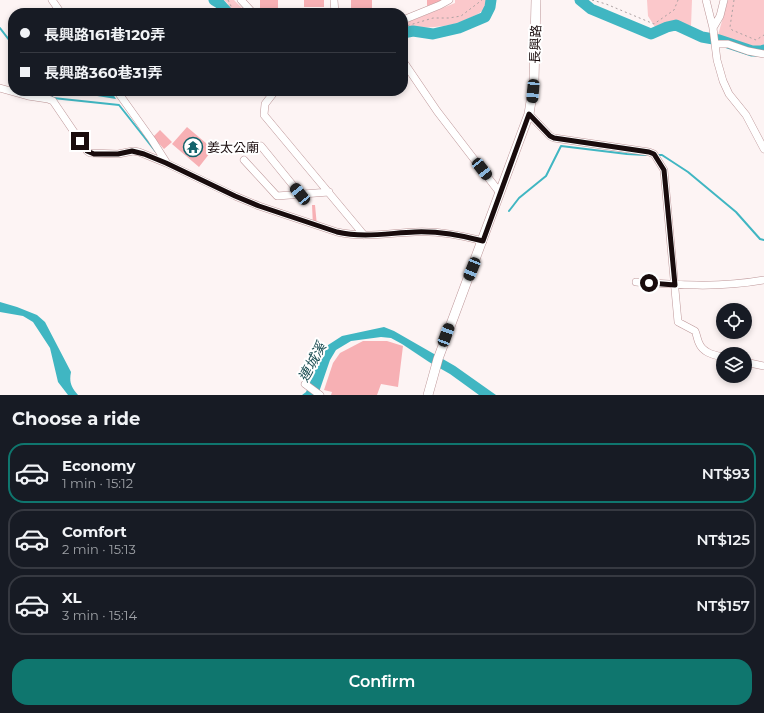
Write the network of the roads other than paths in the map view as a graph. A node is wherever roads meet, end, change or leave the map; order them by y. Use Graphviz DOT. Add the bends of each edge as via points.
graph roads {
  1 [pos="241,0"];
  2 [pos="449,0"];
  3 [pos="536,0"];
  4 [pos="706,0"];
  5 [pos="724,0"];
  6 [pos="248,8"];
  7 [pos="408,18"];
  8 [pos="714,37"];
  9 [pos="764,54"];
  10 [pos="408,68"];
  11 [pos="28,96"];
  12 [pos="121,96"];
  13 [pos="271,96"];
  14 [pos="529,114"];
  15 [pos="261,146"];
  16 [pos="764,149"];
  17 [pos="244,160"];
  18 [pos="166,163"];
  19 [pos="329,192"];
  20 [pos="500,193"];
  21 [pos="300,194"];
  22 [pos="364,235"];
  23 [pos="483,241"];
  24 [pos="764,280"];
  25 [pos="636,282"];
  26 [pos="675,285"];
  27 [pos="716,356"];
  28 [pos="752,363"];
  29 [pos="764,366"];
  30 [pos="305,384"];
  31 [pos="320,395"];
  32 [pos="428,395"];
  1 -- 6 [label="street"];
  2 -- 7 [label="street"];
  3 -- 14 [label="main road, 長興路" via="534,82"];
  4 -- 8 [label="street"];
  5 -- 8 [label="street"];
  8 -- 9 [label="street" via="748,51"];
  8 -- 16 [label="street" via="722,81 728,94 746,116"];
  10 -- 20 [label="street"];
  11 -- 18 [label="street" via="53,101 90,153 118,154 132,151"];
  12 -- 18 [label="street"];
  13 -- 19 [label="street" via="265,104 264,115"];
  14 -- 20 [label="main road, 長興路"];
  14 -- 26 [label="street" via="554,138 654,154 664,170"];
  15 -- 21 [label="street"];
  17 -- 21 [label="street" via="277,196"];
  18 -- 22 [label="street" via="259,206 337,232"];
  19 -- 21 [label="street"];
  19 -- 22 [label="street"];
  20 -- 23 [label="main road, 長興路"];
  22 -- 23 [label="street" via="445,232"];
  23 -- 32 [label="main road, 長興路" via="437,360"];
  24 -- 26 [label="street" via="716,286"];
  25 -- 26 [label="street"];
  26 -- 27 [label="street" via="678,322 695,331 699,345 709,354"];
  28 -- 29 [label="street"];
  30 -- 31 [label="street"];
}
